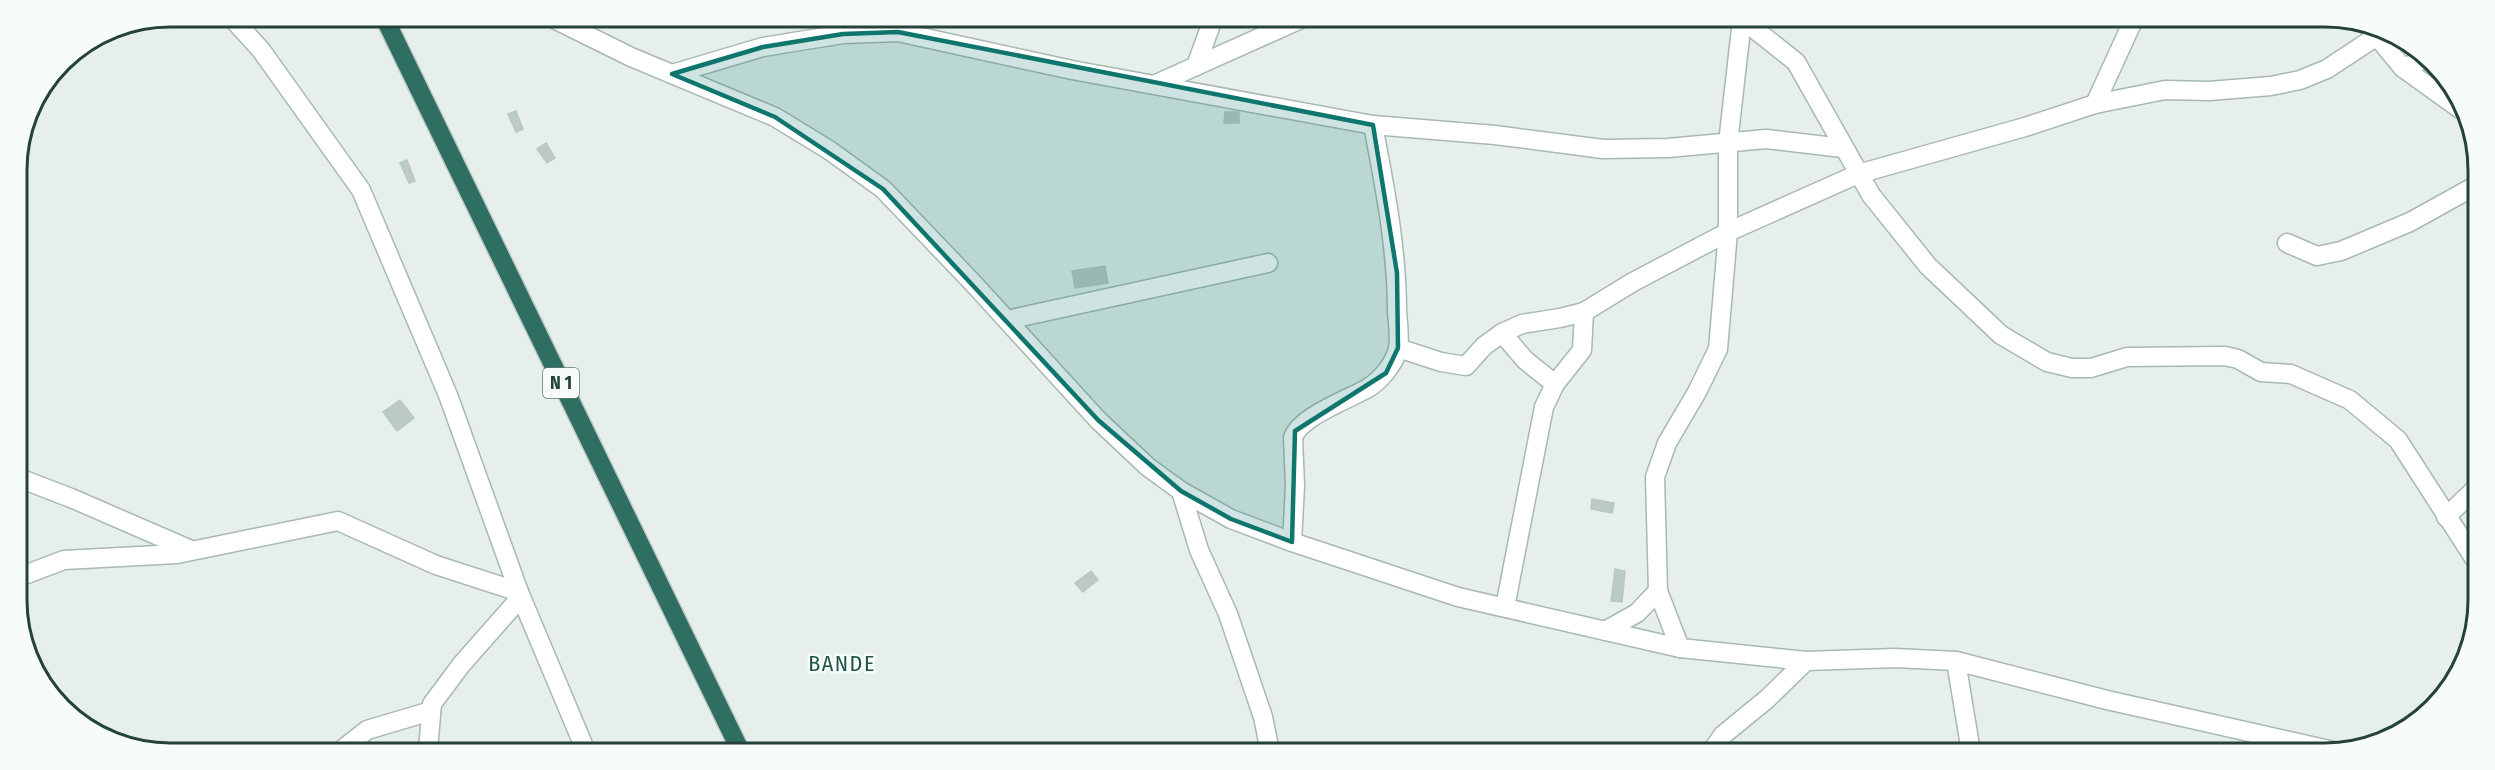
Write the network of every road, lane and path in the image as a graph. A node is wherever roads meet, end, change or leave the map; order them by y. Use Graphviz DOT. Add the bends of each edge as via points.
graph roads {
  1 [pos="240,27"];
  2 [pos="389,27"];
  3 [pos="571,27"];
  4 [pos="836,27"];
  5 [pos="850,27"];
  6 [pos="1210,27"];
  7 [pos="1283,27"];
  8 [pos="1741,27"];
  9 [pos="1751,27"];
  10 [pos="2130,27"];
  11 [pos="2376,36"];
  12 [pos="2377,37"];
  13 [pos="2419,63"];
  14 [pos="1196,66"];
  15 [pos="2403,68"];
  16 [pos="672,74"];
  17 [pos="1156,84"];
  18 [pos="2451,102"];
  19 [pos="2095,104"];
  20 [pos="1373,126"];
  21 [pos="1728,142"];
  22 [pos="1844,148"];
  23 [pos="1858,174"];
  24 [pos="2468,190"];
  25 [pos="1728,232"];
  26 [pos="2287,243"];
  27 [pos="1268,263"];
  28 [pos="1584,312"];
  29 [pos="1007,320"];
  30 [pos="1502,333"];
  31 [pos="1398,348"];
  32 [pos="1555,384"];
  33 [pos="27,481"];
  34 [pos="1180,491"];
  35 [pos="2468,500"];
  36 [pos="2446,517"];
  37 [pos="1292,543"];
  38 [pos="2468,549"];
  39 [pos="192,551"];
  40 [pos="27,574"];
  41 [pos="1658,591"];
  42 [pos="520,595"];
  43 [pos="1505,607"];
  44 [pos="1605,631"];
  45 [pos="1680,648"];
  46 [pos="1806,661"];
  47 [pos="1956,661"];
  48 [pos="431,711"];
  49 [pos="351,743"];
  50 [pos="428,743"];
  51 [pos="582,743"];
  52 [pos="737,743"];
  53 [pos="1268,743"];
  54 [pos="1717,743"];
  55 [pos="1970,743"];
  56 [pos="2298,743"];
  1 -- 42 [label="street" via="261,50 360,189 448,395"];
  2 -- 52 [label="highway, N 1"];
  3 -- 16 [label="street"];
  4 -- 16 [label="street"];
  5 -- 17 [label="street" via="898,32"];
  6 -- 14 [label="street"];
  7 -- 14 [label="street"];
  8 -- 21 [label="street"];
  9 -- 22 [label="street" via="1796,62"];
  10 -- 19 [label="street"];
  11 -- 19 [label="street" via="2327,69 2300,80 2209,91 2165,90"];
  12 -- 15 [label="street"];
  13 -- 15 [label="street"];
  14 -- 17 [label="street"];
  15 -- 18 [label="street"];
  16 -- 29 [label="street" via="776,117 883,189"];
  17 -- 20 [label="street"];
  19 -- 23 [label="street"];
  20 -- 21 [label="street" via="1495,135 1603,149"];
  20 -- 31 [label="street" via="1397,273"];
  21 -- 22 [label="street" via="1766,139"];
  21 -- 25 [label="street"];
  22 -- 23 [label="street"];
  23 -- 25 [label="street"];
  23 -- 36 [label="street" via="1928,266 1966,305 2010,340 2047,362 2091,368 2127,357 2203,356 2238,359 2261,372 2291,374 2350,400 2398,440"];
  24 -- 26 [label="street" via="2410,222 2341,251 2317,256"];
  25 -- 28 [label="street"];
  25 -- 41 [label="street" via="1718,349 1667,443 1655,477"];
  27 -- 29 [label="street"];
  28 -- 30 [label="street" via="1522,324"];
  28 -- 32 [label="street" via="1582,350"];
  29 -- 34 [label="street" via="1098,420"];
  30 -- 31 [label="street" via="1466,366"];
  30 -- 32 [label="street" via="1525,360"];
  31 -- 37 [label="street" via="1386,373 1370,386 1295,431"];
  32 -- 43 [label="street" via="1544,407"];
  33 -- 39 [label="street"];
  34 -- 37 [label="street" via="1231,519"];
  34 -- 53 [label="street" via="1199,550 1228,614"];
  35 -- 36 [label="street"];
  36 -- 38 [label="street"];
  37 -- 43 [label="street" via="1458,597"];
  39 -- 40 [label="street" via="64,560"];
  39 -- 42 [label="street" via="339,521 436,565"];
  41 -- 44 [label="street" via="1637,613"];
  41 -- 45 [label="street"];
  42 -- 48 [label="street" via="461,665"];
  42 -- 51 [label="street"];
  43 -- 44 [label="street"];
  44 -- 45 [label="street"];
  45 -- 46 [label="street"];
  46 -- 47 [label="street"];
  46 -- 54 [label="street"];
  47 -- 55 [label="street"];
  47 -- 56 [label="street"];
  48 -- 49 [label="street" via="367,730"];
  48 -- 50 [label="street"];
}
